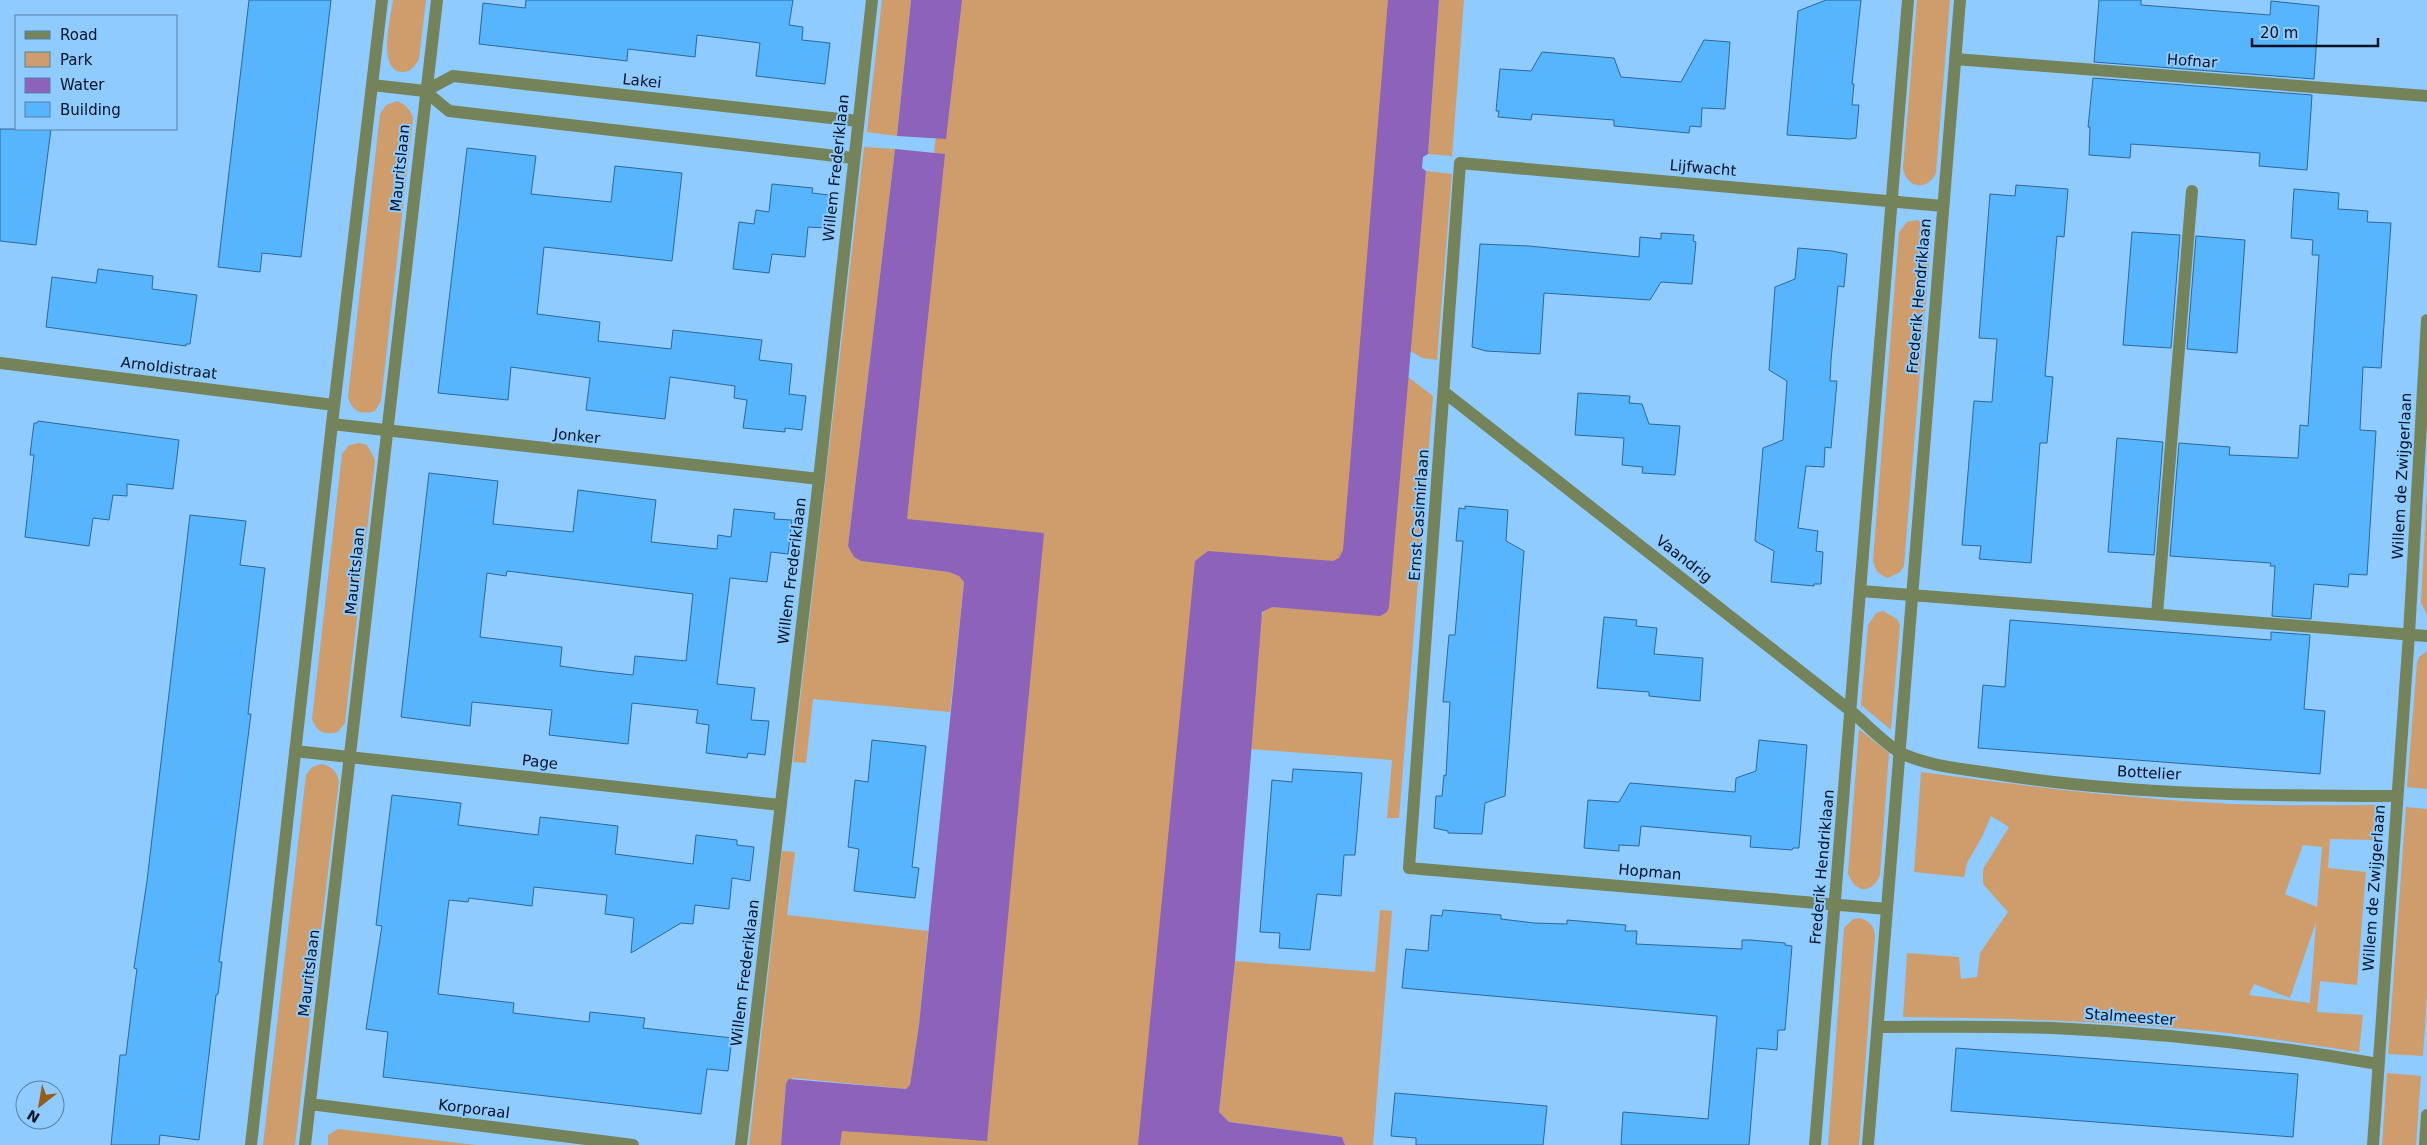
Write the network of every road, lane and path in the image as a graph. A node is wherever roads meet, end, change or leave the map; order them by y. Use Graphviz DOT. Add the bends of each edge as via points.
graph roads {
  1 [pos="382,0"];
  2 [pos="437,0"];
  3 [pos="872,0"];
  4 [pos="1908,0"];
  5 [pos="1960,0"];
  6 [pos="1955,59"];
  7 [pos="372,85"];
  8 [pos="425,92"];
  9 [pos="2427,96"];
  10 [pos="858,121"];
  11 [pos="853,158"];
  12 [pos="1460,163"];
  13 [pos="2192,192"];
  14 [pos="1892,200"];
  15 [pos="1943,206"];
  16 [pos="2427,320"];
  17 [pos="0,363"];
  18 [pos="1444,392"];
  19 [pos="334,406"];
  20 [pos="332,424"];
  21 [pos="387,432"];
  22 [pos="819,479"];
  23 [pos="1861,591"];
  24 [pos="1912,594"];
  25 [pos="2157,614"];
  26 [pos="2409,634"];
  27 [pos="2427,636"];
  28 [pos="1851,711"];
  29 [pos="295,752"];
  30 [pos="1901,754"];
  31 [pos="351,758"];
  32 [pos="2397,796"];
  33 [pos="780,805"];
  34 [pos="1409,868"];
  35 [pos="1835,904"];
  36 [pos="1887,909"];
  37 [pos="1878,1028"];
  38 [pos="2378,1064"];
  39 [pos="310,1104"];
  40 [pos="2427,1115"];
  41 [pos="251,1145"];
  42 [pos="305,1145"];
  43 [pos="633,1145"];
  44 [pos="741,1145"];
  45 [pos="1815,1145"];
  46 [pos="1868,1145"];
  47 [pos="2373,1145"];
  48 [pos="2425,1145"];
  1 -- 7 [label="street"];
  2 -- 8 [label="street, Mauritslaan"];
  3 -- 10 [label="street, Willem Frederiklaan"];
  4 -- 14 [label="street, Frederik Hendriklaan"];
  5 -- 6 [label="street, Frederik Hendriklaan"];
  6 -- 9 [label="street, Hofnar"];
  6 -- 15 [label="street, Frederik Hendriklaan"];
  7 -- 8 [label="street"];
  7 -- 19 [label="street"];
  8 -- 10 [label="street, Lakei" via="453,76"];
  8 -- 11 [label="street" via="448,111"];
  8 -- 21 [label="street, Mauritslaan"];
  10 -- 11 [label="street, Willem Frederiklaan"];
  11 -- 22 [label="street, Willem Frederiklaan"];
  12 -- 14 [label="street, Lijfwacht"];
  12 -- 18 [label="street, Ernst Casimirlaan"];
  13 -- 25 [label="street"];
  14 -- 15 [label="street, Lijfwacht"];
  14 -- 23 [label="street, Frederik Hendriklaan"];
  15 -- 24 [label="street, Frederik Hendriklaan"];
  16 -- 26 [label="street, Willem de Zwijgerlaan"];
  17 -- 19 [label="street, Arnoldistraat"];
  18 -- 28 [label="street, Vaandrig"];
  18 -- 34 [label="street, Ernst Casimirlaan"];
  19 -- 20 [label="street"];
  20 -- 21 [label="street, Jonker"];
  20 -- 29 [label="street"];
  21 -- 22 [label="street, Jonker"];
  21 -- 31 [label="street, Mauritslaan"];
  22 -- 33 [label="street, Willem Frederiklaan"];
  23 -- 24 [label="street"];
  23 -- 28 [label="street, Frederik Hendriklaan"];
  24 -- 25 [label="street"];
  24 -- 30 [label="street, Frederik Hendriklaan"];
  25 -- 26 [label="street"];
  26 -- 27 [label="street"];
  26 -- 32 [label="street, Willem de Zwijgerlaan"];
  28 -- 30 [label="street, Vaandrig"];
  28 -- 35 [label="street, Frederik Hendriklaan"];
  29 -- 31 [label="street, Page"];
  29 -- 41 [label="street"];
  30 -- 32 [label="street, Bottelier" via="1924,762 2097,786 2235,794"];
  30 -- 36 [label="street, Frederik Hendriklaan"];
  31 -- 33 [label="street, Page"];
  31 -- 39 [label="street, Mauritslaan"];
  32 -- 38 [label="street, Willem de Zwijgerlaan"];
  33 -- 44 [label="street, Willem Frederiklaan"];
  34 -- 35 [label="street, Hopman"];
  35 -- 36 [label="street, Hopman"];
  35 -- 45 [label="street, Frederik Hendriklaan"];
  36 -- 37 [label="street, Frederik Hendriklaan"];
  37 -- 38 [label="street, Stalmeester" via="2051,1028 2117,1032 2300,1050"];
  37 -- 46 [label="street, Frederik Hendriklaan"];
  38 -- 47 [label="street, Willem de Zwijgerlaan"];
  39 -- 42 [label="street, Mauritslaan"];
  39 -- 43 [label="street, Korporaal"];
  40 -- 48 [label="street"];
}
